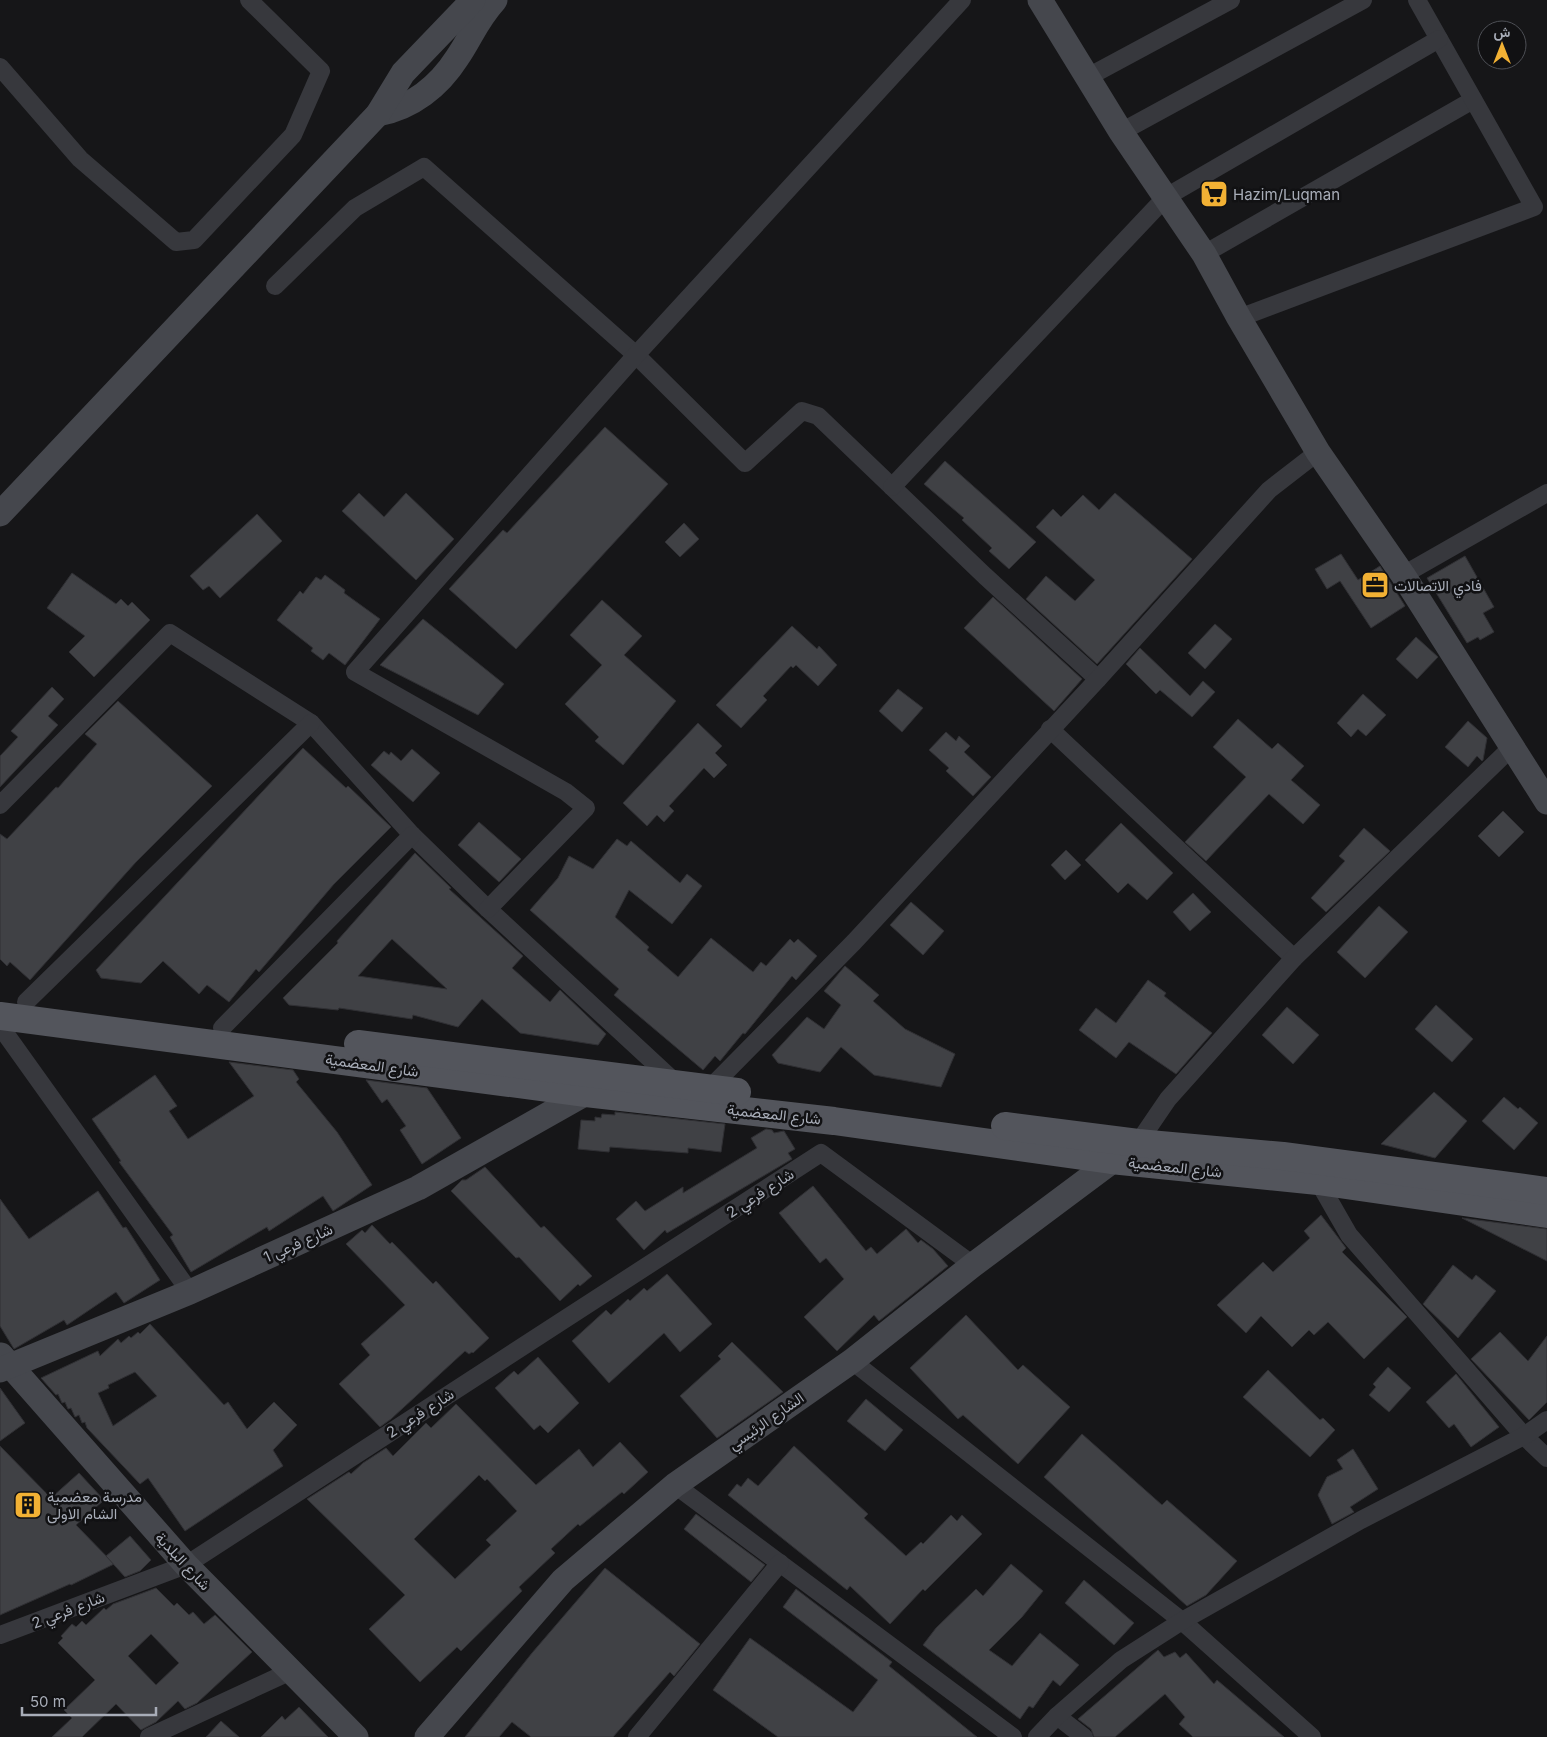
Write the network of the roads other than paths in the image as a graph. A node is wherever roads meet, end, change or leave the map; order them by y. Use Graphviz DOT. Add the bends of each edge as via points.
graph roads {
  1 [pos="248,0"];
  2 [pos="473,0"];
  3 [pos="495,0"];
  4 [pos="962,0"];
  5 [pos="1040,0"];
  6 [pos="1231,0"];
  7 [pos="1363,0"];
  8 [pos="1417,0"];
  9 [pos="1439,39"];
  10 [pos="0,67"];
  11 [pos="1086,78"];
  12 [pos="1474,100"];
  13 [pos="378,114"];
  14 [pos="1121,132"];
  15 [pos="1166,197"];
  16 [pos="1204,254"];
  17 [pos="275,286"];
  18 [pos="1238,318"];
  19 [pos="636,355"];
  20 [pos="1318,452"];
  21 [pos="892,487"];
  22 [pos="1547,493"];
  23 [pos="0,514"];
  24 [pos="1403,575"];
  25 [pos="1098,679"];
  26 [pos="312,723"];
  27 [pos="1050,729"];
  28 [pos="1512,747"];
  29 [pos="1547,802"];
  30 [pos="0,805"];
  31 [pos="412,835"];
  32 [pos="488,909"];
  33 [pos="1294,958"];
  34 [pos="13,1000"];
  35 [pos="0,1016"];
  36 [pos="0,1026"];
  37 [pos="222,1028"];
  38 [pos="676,1083"];
  39 [pos="710,1088"];
  40 [pos="586,1093"];
  41 [pos="1138,1143"];
  42 [pos="1111,1160"];
  43 [pos="1282,1167"];
  44 [pos="1318,1181"];
  45 [pos="1547,1191"];
  46 [pos="1547,1214"];
  47 [pos="973,1265"];
  48 [pos="190,1292"];
  49 [pos="852,1361"];
  50 [pos="3,1364"];
  51 [pos="1547,1420"];
  52 [pos="1524,1436"];
  53 [pos="1547,1458"];
  54 [pos="675,1485"];
  55 [pos="780,1563"];
  56 [pos="186,1565"];
  57 [pos="1182,1621"];
  58 [pos="0,1635"];
  59 [pos="291,1671"];
  60 [pos="1058,1716"];
  61 [pos="150,1737"];
  62 [pos="356,1737"];
  63 [pos="427,1737"];
  64 [pos="637,1737"];
  65 [pos="1013,1737"];
  66 [pos="1037,1737"];
  67 [pos="1084,1737"];
  68 [pos="1312,1737"];
  1 -- 10 [label="street" via="321,71 293,135 194,240 176,242 80,159"];
  2 -- 13 [label="street" via="403,73"];
  3 -- 13 [label="street" via="473,27 456,59 424,95 395,111"];
  4 -- 19 [label="street"];
  5 -- 11 [label="street"];
  6 -- 11 [label="street"];
  7 -- 14 [label="street"];
  8 -- 9 [label="street"];
  9 -- 12 [label="street"];
  9 -- 15 [label="street"];
  11 -- 14 [label="street"];
  12 -- 16 [label="street"];
  12 -- 18 [label="street" via="1534,207"];
  13 -- 23 [label="street"];
  14 -- 15 [label="street"];
  15 -- 16 [label="street"];
  15 -- 21 [label="street"];
  16 -- 18 [label="street"];
  17 -- 19 [label="street" via="355,208 424,167"];
  18 -- 20 [label="street"];
  19 -- 21 [label="street" via="745,463 802,410 818,416"];
  19 -- 32 [label="street" via="355,672 566,792 586,808"];
  20 -- 24 [label="street"];
  20 -- 25 [label="street" via="1269,490"];
  21 -- 25 [label="street"];
  22 -- 24 [label="street"];
  24 -- 28 [label="street"];
  25 -- 27 [label="street"];
  26 -- 30 [label="street" via="170,633"];
  26 -- 31 [label="street"];
  26 -- 34 [label="street"];
  27 -- 33 [label="street"];
  27 -- 39 [label="street" via="860,934"];
  28 -- 29 [label="street"];
  28 -- 33 [label="street"];
  31 -- 32 [label="street"];
  31 -- 37 [label="street"];
  32 -- 38 [label="street"];
  33 -- 41 [label="street" via="1168,1099"];
  34 -- 37 [label="main road, شارع المعضمية"];
  35 -- 40 [label="main road, شارع المعضمية"];
  36 -- 48 [label="street"];
  37 -- 38 [label="main road, شارع المعضمية"];
  38 -- 39 [label="main road, شارع المعضمية"];
  39 -- 41 [label="main road, شارع المعضمية"];
  40 -- 42 [label="main road, شارع المعضمية" via="834,1121"];
  40 -- 48 [label="street, شارع فرعي 1" via="418,1188"];
  41 -- 42 [label="street, الشارع الرئيسي"];
  41 -- 43 [label="main road, شارع المعضمية"];
  42 -- 43 [label="main road, شارع المعضمية"];
  42 -- 47 [label="street, الشارع الرئيسي"];
  43 -- 44 [label="main road, شارع المعضمية"];
  43 -- 45 [label="main road, شارع المعضمية"];
  44 -- 46 [label="main road, شارع المعضمية"];
  44 -- 52 [label="street" via="1349,1236"];
  47 -- 49 [label="street, الشارع الرئيسي"];
  47 -- 56 [label="street, شارع فرعي 2" via="821,1154"];
  48 -- 50 [label="street, شارع فرعي 1"];
  49 -- 54 [label="street, الشارع الرئيسي"];
  49 -- 57 [label="street"];
  50 -- 56 [label="street, شارع البلدية"];
  51 -- 52 [label="street"];
  52 -- 53 [label="street"];
  52 -- 57 [label="street" via="1361,1520"];
  54 -- 55 [label="street"];
  54 -- 63 [label="street, الشارع الرئيسي" via="562,1580"];
  55 -- 64 [label="street"];
  55 -- 65 [label="street"];
  56 -- 58 [label="street, شارع فرعي 2"];
  56 -- 59 [label="street, شارع البلدية"];
  57 -- 60 [label="street" via="1121,1660"];
  57 -- 68 [label="street"];
  59 -- 61 [label="street"];
  59 -- 62 [label="street, شارع البلدية"];
  60 -- 66 [label="street"];
  60 -- 67 [label="street"];
}
